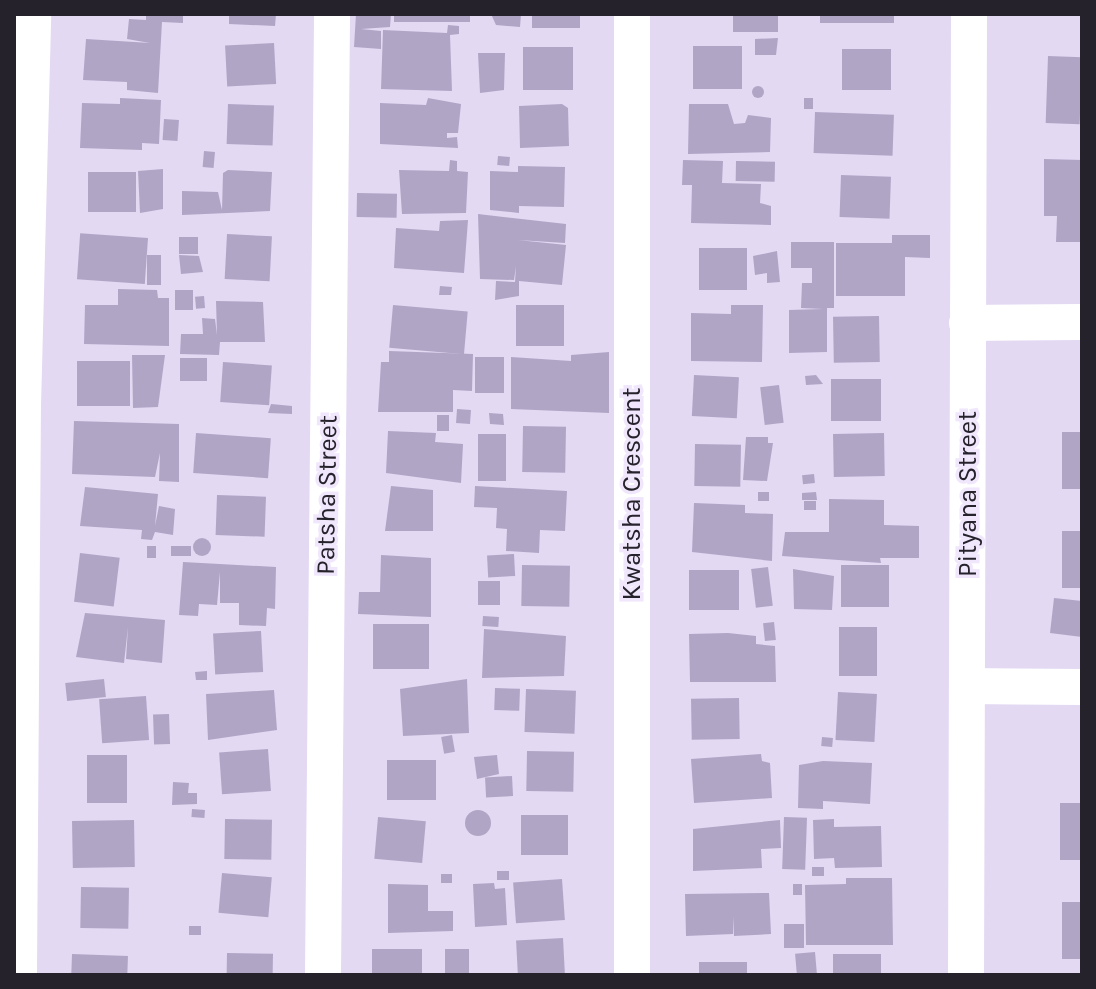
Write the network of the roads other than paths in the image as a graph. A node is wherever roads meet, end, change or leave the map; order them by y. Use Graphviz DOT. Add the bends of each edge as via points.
graph roads {
  1 [pos="33,14"];
  2 [pos="332,14"];
  3 [pos="632,14"];
  4 [pos="969,14"];
  5 [pos="1082,322"];
  6 [pos="967,323"];
  7 [pos="968,686"];
  8 [pos="1082,687"];
  9 [pos="19,975"];
  10 [pos="323,975"];
  11 [pos="632,975"];
  12 [pos="966,975"];
  1 -- 9 [label="street" via="23,406"];
  2 -- 10 [label="street, Patsha Street"];
  3 -- 11 [label="street, Kwatsha Crescent"];
  4 -- 6 [label="street, Pityana Street"];
  5 -- 6 [label="street"];
  6 -- 7 [label="street, Pityana Street"];
  7 -- 8 [label="street"];
  7 -- 12 [label="street, Pityana Street"];
}
